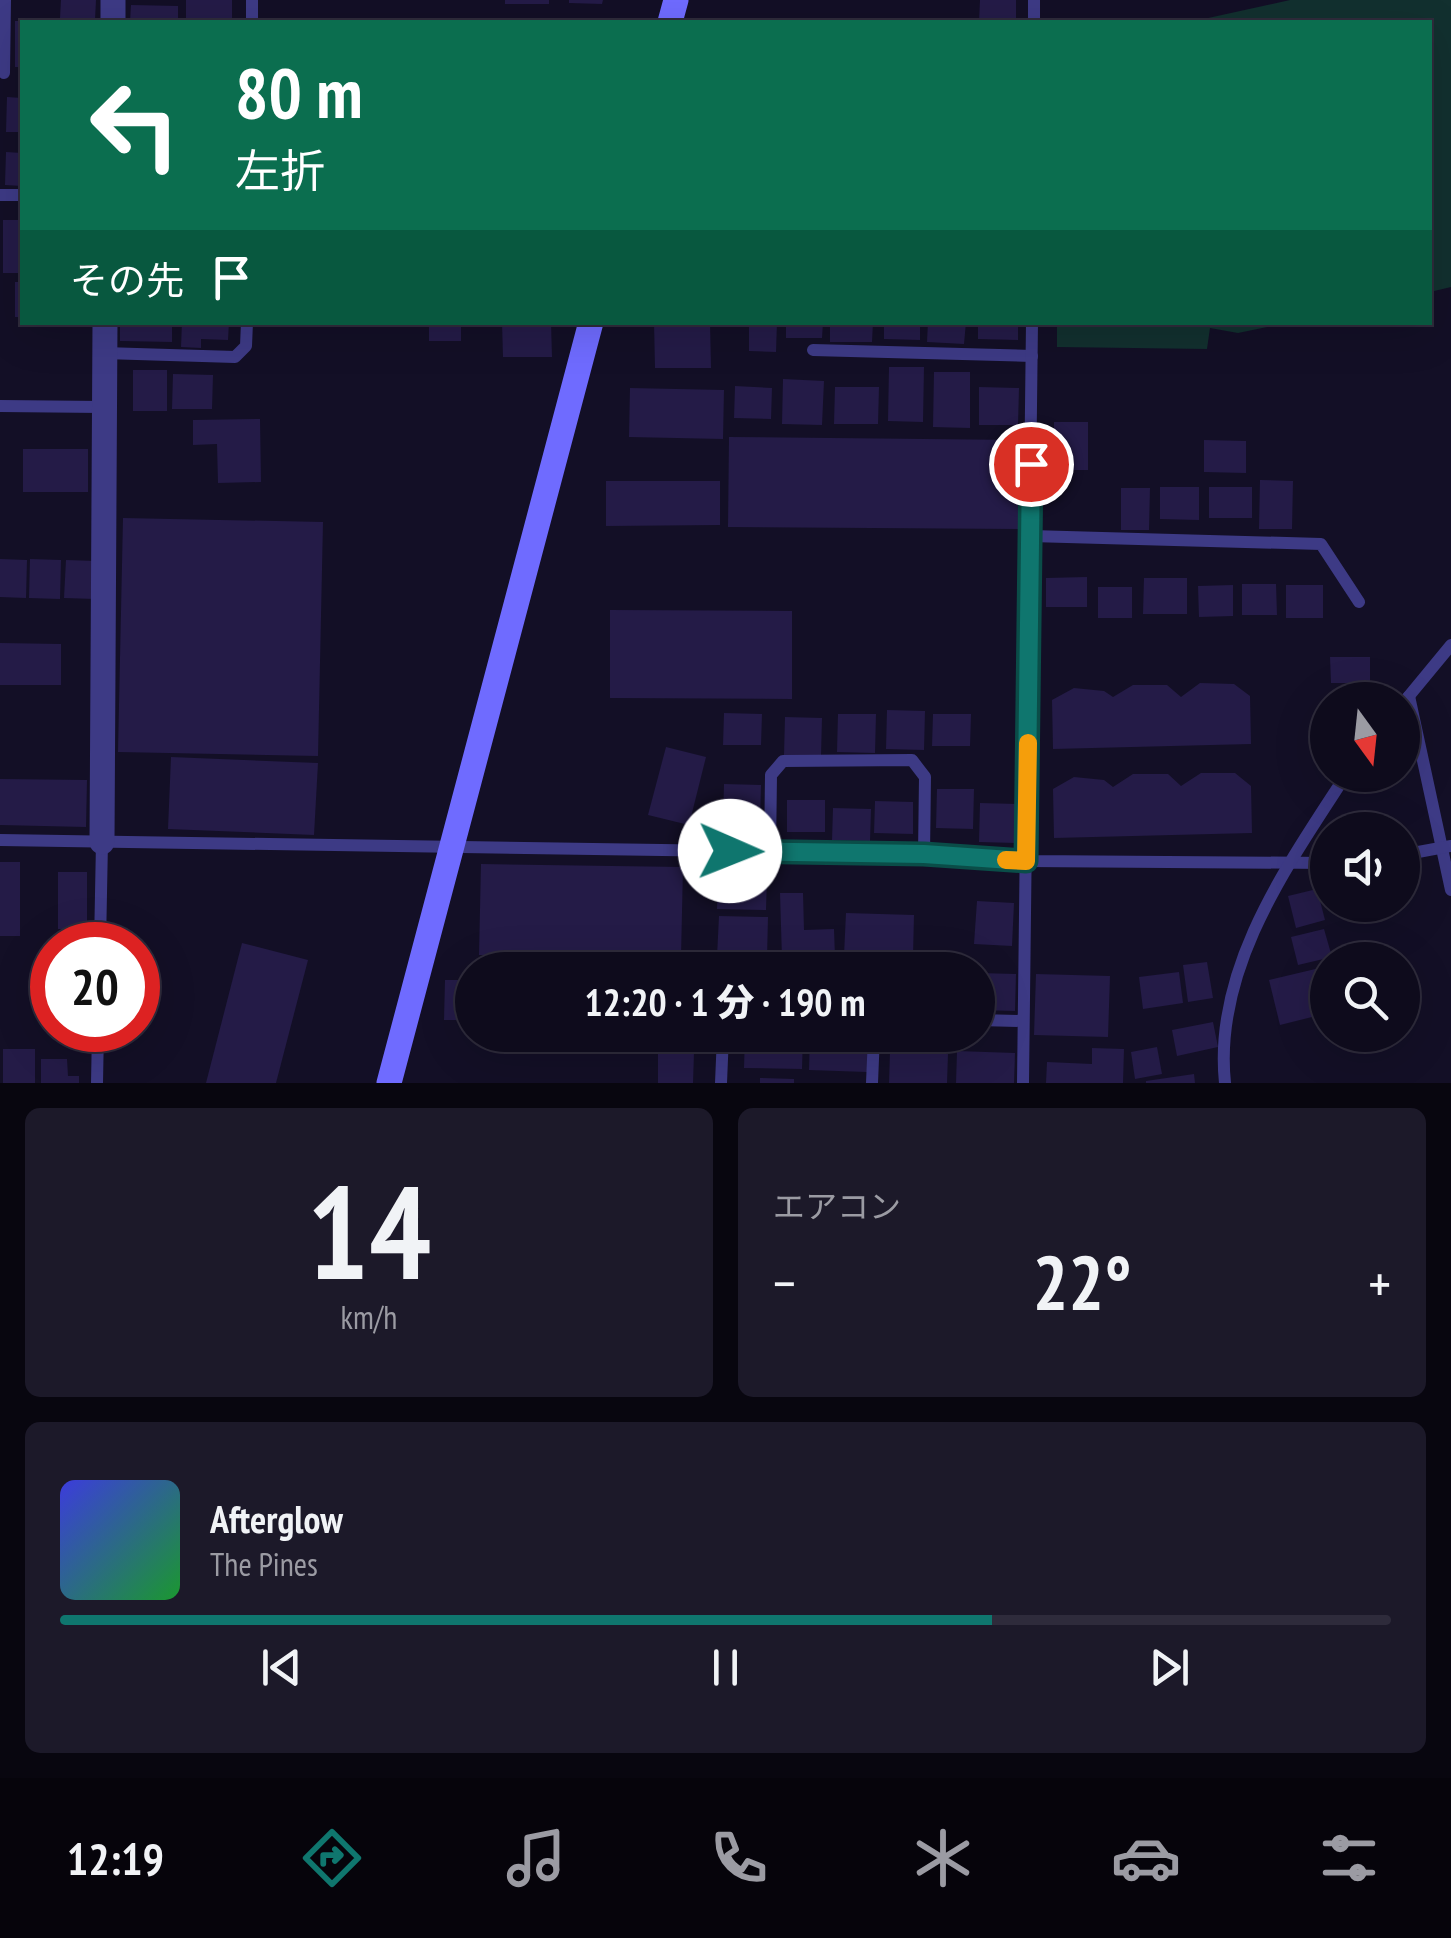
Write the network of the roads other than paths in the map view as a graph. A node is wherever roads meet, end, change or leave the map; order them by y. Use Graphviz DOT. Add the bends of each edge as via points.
graph roads {
  1 [pos="4,0"];
  2 [pos="2,74"];
  3 [pos="105,325"];
  4 [pos="247,325"];
  5 [pos="590,325"];
  6 [pos="1032,325"];
  7 [pos="813,350"];
  8 [pos="104,353"];
  9 [pos="1032,356"];
  10 [pos="0,406"];
  11 [pos="103,407"];
  12 [pos="1030,536"];
  13 [pos="1359,602"];
  14 [pos="1451,645"];
  15 [pos="1420,683"];
  16 [pos="1420,751"];
  17 [pos="1335,792"];
  18 [pos="0,840"];
  19 [pos="102,842"];
  20 [pos="1446,846"];
  21 [pos="453,847"];
  22 [pos="1420,851"];
  23 [pos="770,852"];
  24 [pos="924,854"];
  25 [pos="1026,861"];
  26 [pos="1310,863"];
  27 [pos="1288,864"];
  28 [pos="1451,890"];
  29 [pos="100,922"];
  30 [pos="995,1020"];
  31 [pos="1023,1021"];
  32 [pos="98,1052"];
  33 [pos="722,1052"];
  34 [pos="873,1052"];
  35 [pos="97,1083"];
  36 [pos="389,1083"];
  37 [pos="721,1083"];
  38 [pos="872,1083"];
  39 [pos="1023,1083"];
  40 [pos="1225,1083"];
  1 -- 2 [label="lane"];
  3 -- 8 [label="street"];
  4 -- 8 [label="lane" via="246,346 234,356"];
  5 -- 21 [label="street"];
  6 -- 9 [label="lane"];
  7 -- 9 [label="lane"];
  8 -- 11 [label="street"];
  9 -- 12 [label="lane"];
  10 -- 11 [label="lane"];
  11 -- 19 [label="street"];
  12 -- 13 [label="lane" via="1321,544"];
  12 -- 25 [label="lane"];
  14 -- 15 [label="lane"];
  16 -- 20 [label="lane"];
  17 -- 27 [label="lane"];
  18 -- 19 [label="lane"];
  19 -- 21 [label="lane"];
  19 -- 29 [label="lane"];
  20 -- 22 [label="lane"];
  20 -- 28 [label="lane"];
  21 -- 23 [label="lane"];
  21 -- 36 [label="street"];
  23 -- 24 [label="lane"];
  23 -- 24 [label="lane" via="771,775 783,761 912,760 925,776"];
  24 -- 25 [label="lane"];
  25 -- 27 [label="lane"];
  25 -- 31 [label="lane"];
  26 -- 27 [label="lane"];
  27 -- 40 [label="lane" via="1236,972"];
  30 -- 31 [label="lane"];
  31 -- 39 [label="lane"];
  32 -- 35 [label="lane"];
  33 -- 37 [label="lane"];
  34 -- 38 [label="lane"];
}
